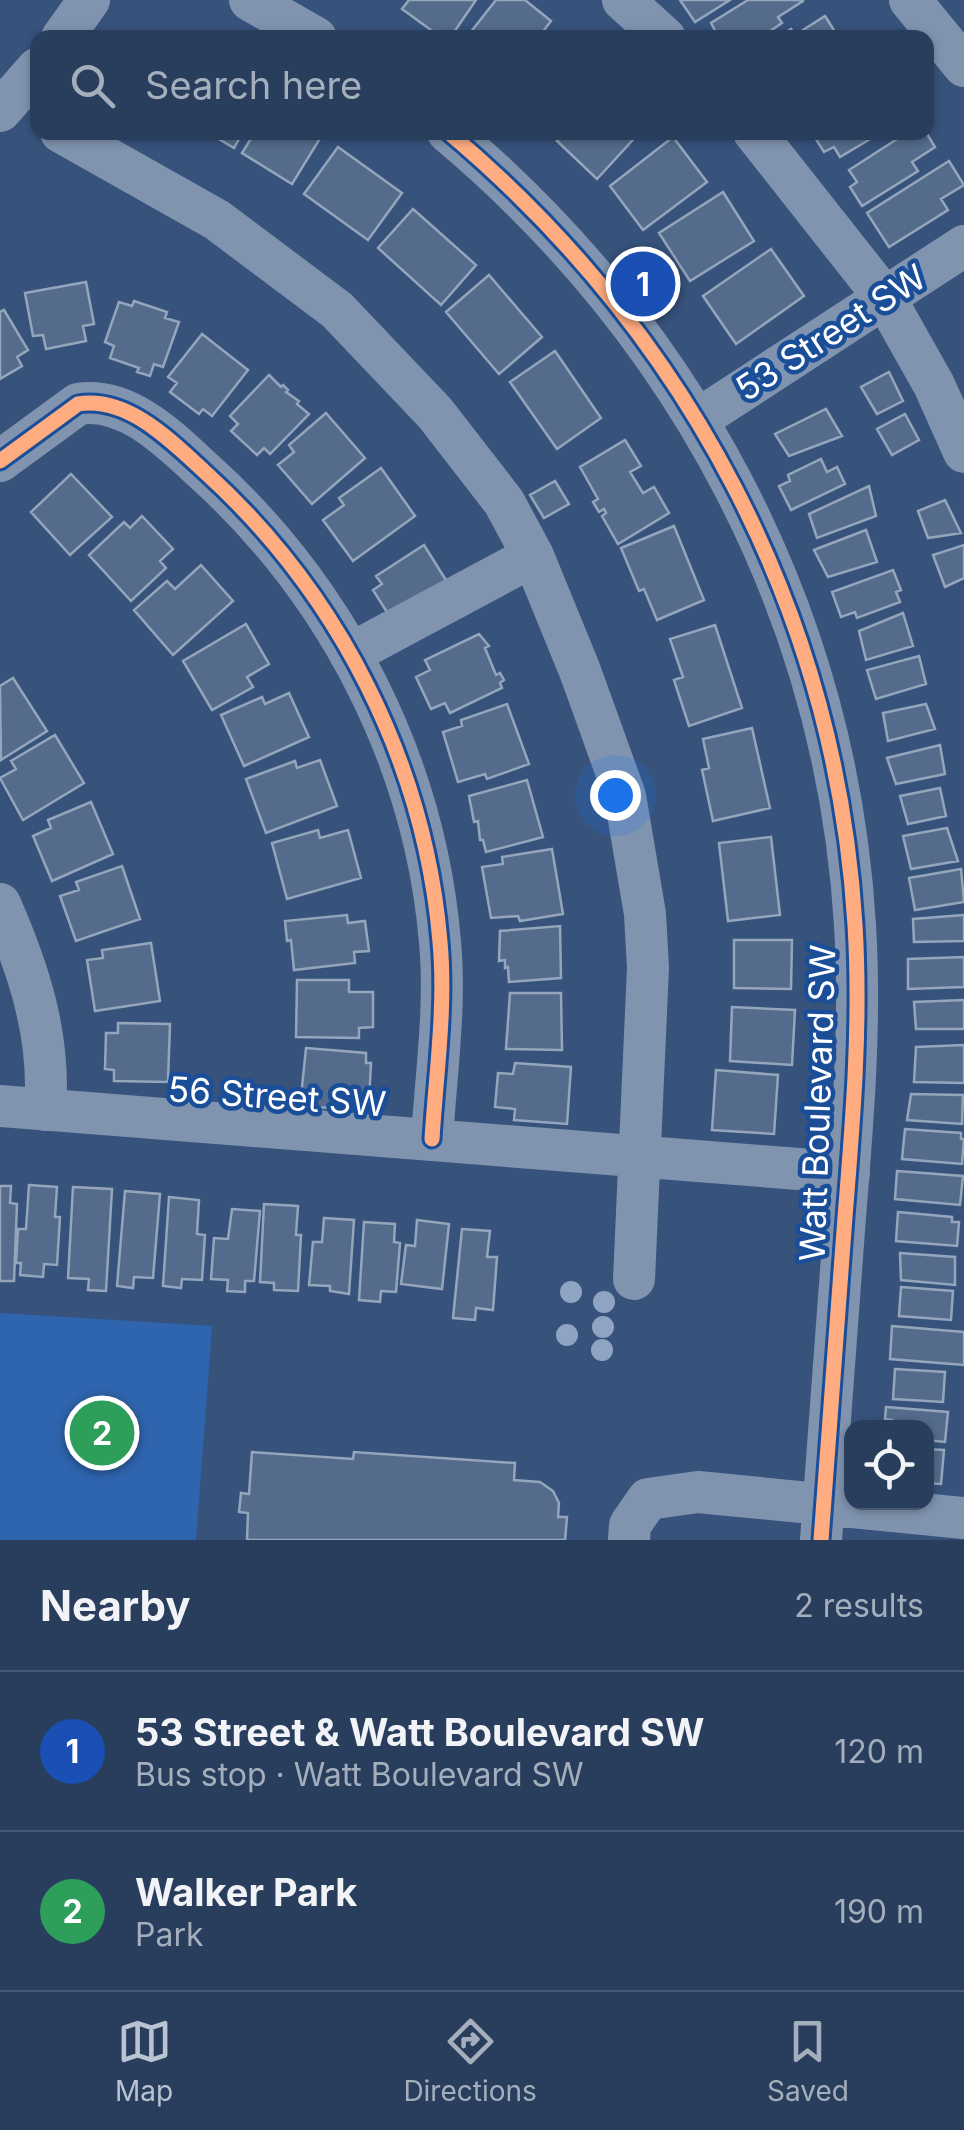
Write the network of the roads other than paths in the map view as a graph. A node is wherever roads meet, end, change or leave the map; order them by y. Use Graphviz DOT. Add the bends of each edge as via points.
graph roads {
  1 [pos="90,0"];
  2 [pos="250,0"];
  3 [pos="624,0"];
  4 [pos="910,0"];
  5 [pos="68,30"];
  6 [pos="302,30"];
  7 [pos="656,30"];
  8 [pos="964,66"];
  9 [pos="75,140"];
  10 [pos="457,140"];
  11 [pos="761,140"];
  12 [pos="964,246"];
  13 [pos="885,298"];
  14 [pos="697,420"];
  15 [pos="964,452"];
  16 [pos="0,461"];
  17 [pos="533,556"];
  18 [pos="350,654"];
  19 [pos="0,904"];
  20 [pos="0,1106"];
  21 [pos="46,1110"];
  22 [pos="432,1139"];
  23 [pos="637,1156"];
  24 [pos="848,1172"];
  25 [pos="634,1279"];
  26 [pos="964,1518"];
  27 [pos="822,1523"];
  28 [pos="628,1540"];
  1 -- 5 [label="street"];
  2 -- 6 [label="street"];
  3 -- 7 [label="street"];
  4 -- 8 [label="street"];
  9 -- 17 [label="street" via="217,220 337,310 446,428 504,502"];
  10 -- 14 [label="street, Watt Boulevard SW" via="516,192 611,296"];
  11 -- 13 [label="street"];
  12 -- 13 [label="street, 53 Street SW"];
  13 -- 14 [label="street, 53 Street SW"];
  13 -- 15 [label="street"];
  14 -- 24 [label="street, Watt Boulevard SW" via="781,585 832,753 855,925"];
  16 -- 18 [label="street" via="67,409 92,402 134,416 218,484 306,586"];
  17 -- 18 [label="street"];
  17 -- 23 [label="street" via="625,796 637,853 648,968"];
  18 -- 22 [label="street" via="401,759 426,848 440,944"];
  19 -- 21 [label="street" via="45,1043"];
  20 -- 21 [label="street, 56 Street SW"];
  21 -- 22 [label="street, 56 Street SW"];
  22 -- 23 [label="street, 56 Street SW"];
  23 -- 24 [label="street, 56 Street SW"];
  23 -- 25 [label="street"];
  24 -- 27 [label="street, Watt Boulevard SW"];
  26 -- 27 [label="street"];
  27 -- 28 [label="street" via="794,1500 698,1492 648,1499"];
}
